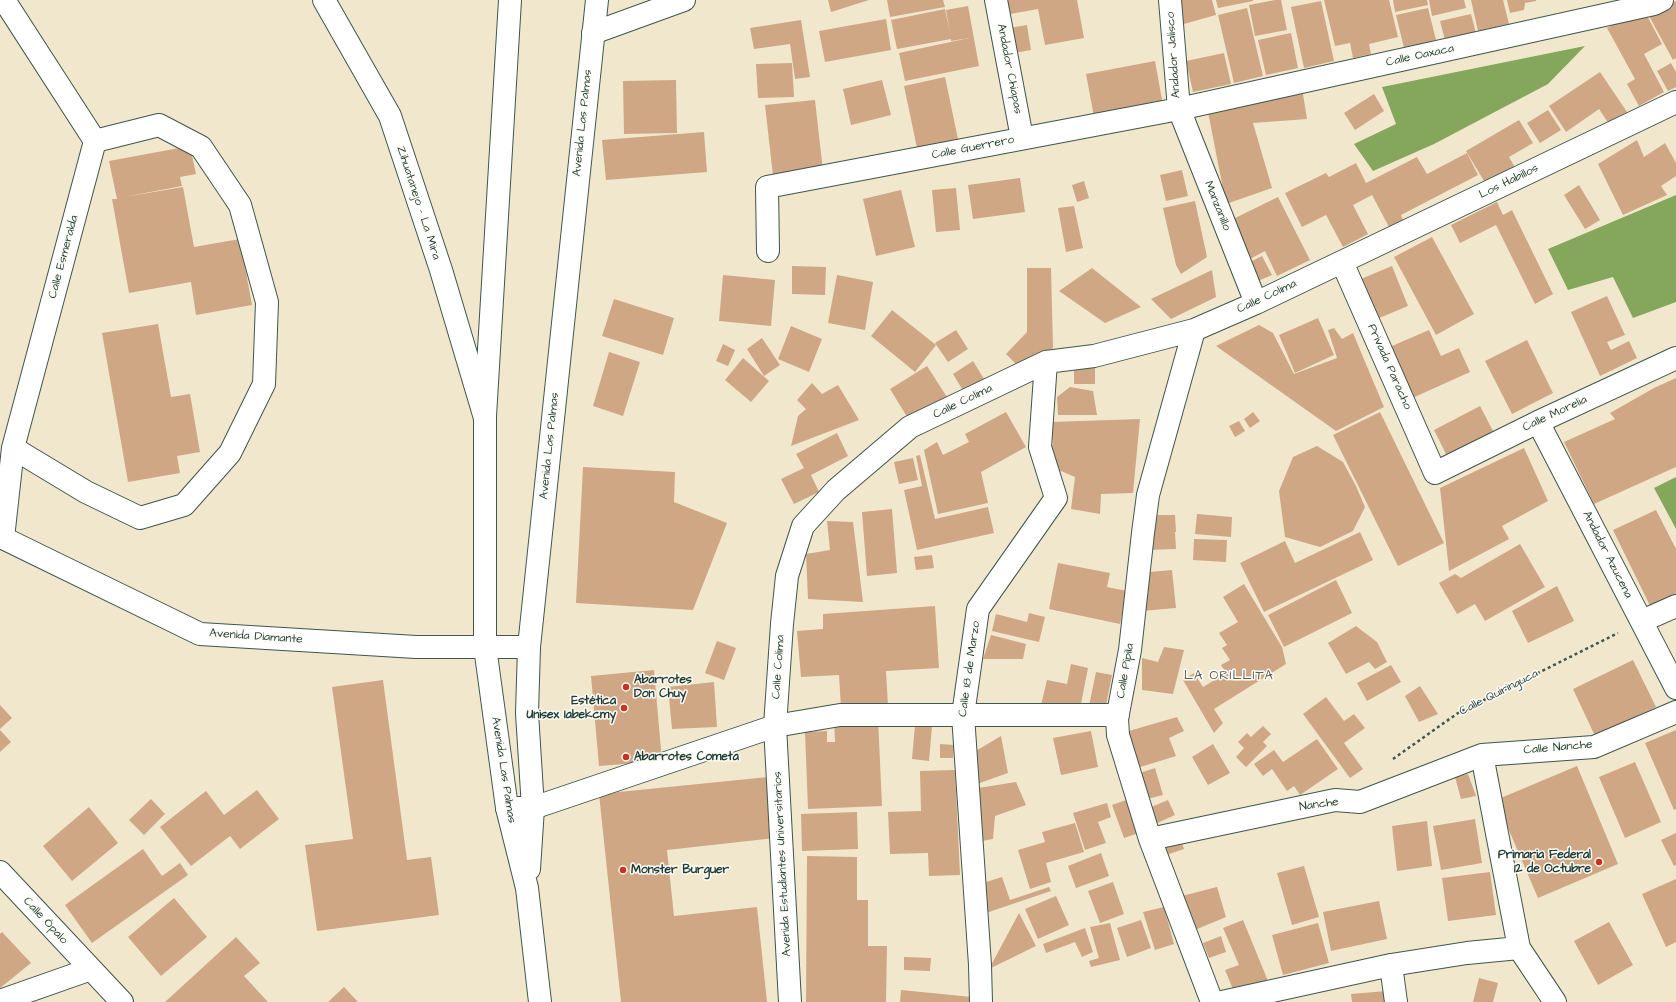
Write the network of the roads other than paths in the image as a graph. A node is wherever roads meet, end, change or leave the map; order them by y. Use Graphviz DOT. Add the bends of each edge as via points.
graph roads {
  1 [pos="4,0"];
  2 [pos="324,0"];
  3 [pos="510,0"];
  4 [pos="597,0"];
  5 [pos="684,0"];
  6 [pos="996,0"];
  7 [pos="1170,0"];
  8 [pos="1662,0"];
  9 [pos="593,33"];
  10 [pos="1676,102"];
  11 [pos="1179,109"];
  12 [pos="1022,138"];
  13 [pos="95,141"];
  14 [pos="768,251"];
  15 [pos="1342,262"];
  16 [pos="1256,303"];
  17 [pos="1194,330"];
  18 [pos="1676,358"];
  19 [pos="1046,362"];
  20 [pos="485,418"];
  21 [pos="1538,422"];
  22 [pos="13,448"];
  23 [pos="1435,473"];
  24 [pos="1,538"];
  25 [pos="1676,606"];
  26 [pos="1642,621"];
  27 [pos="485,647"];
  28 [pos="529,647"];
  29 [pos="1676,688"];
  30 [pos="1676,712"];
  31 [pos="963,715"];
  32 [pos="1118,715"];
  33 [pos="775,726"];
  34 [pos="1482,755"];
  35 [pos="507,808"];
  36 [pos="533,808"];
  37 [pos="1150,838"];
  38 [pos="0,872"];
  39 [pos="527,888"];
  40 [pos="1519,948"];
  41 [pos="1391,965"];
  42 [pos="91,969"];
  43 [pos="0,1002"];
  44 [pos="122,1002"];
  45 [pos="540,1002"];
  46 [pos="790,1002"];
  47 [pos="980,1002"];
  48 [pos="1212,1002"];
  49 [pos="1222,1002"];
  50 [pos="1396,1002"];
  51 [pos="1555,1002"];
  1 -- 13 [label="main road"];
  2 -- 20 [label="main road, Zihuatanejo - La Mira" via="390,116 441,270"];
  3 -- 20 [label="main road, Avenida Las Palmas"];
  4 -- 9 [label="main road, Avenida Las Palmas"];
  5 -- 9 [label="main road"];
  6 -- 12 [label="main road, Andador Chiapas"];
  7 -- 11 [label="main road, Andador Jalisco"];
  8 -- 11 [label="main road, Calle Oaxaca" via="1654,4"];
  9 -- 28 [label="main road, Avenida Las Palmas"];
  10 -- 15 [label="main road, Los Habillos"];
  11 -- 12 [label="main road, Calle Guerrero"];
  11 -- 16 [label="main road, Manzanillo"];
  12 -- 14 [label="main road, Calle Guerrero" via="767,187"];
  13 -- 22 [label="main road, Calle Esmeralda"];
  13 -- 22 [label="main road" via="159,125 201,147 240,205 267,302 264,384 230,453 184,506 140,518 86,492"];
  15 -- 16 [label="main road, Calle Colima"];
  15 -- 23 [label="main road, Privada Paracho"];
  16 -- 17 [label="main road, Calle Colima"];
  17 -- 19 [label="main road, Calle Colima" via="1094,356"];
  17 -- 32 [label="main road, Calle Pípila" via="1148,495 1130,650"];
  18 -- 21 [label="main road, Calle Morelia"];
  19 -- 31 [label="main road, Calle 18 de Marzo" via="1040,447 1056,498 978,609"];
  19 -- 33 [label="main road, Calle Colima" via="910,427 836,490 803,526 787,576"];
  20 -- 27 [label="main road, Avenida Las Palmas"];
  21 -- 23 [label="main road, Calle Morelia"];
  21 -- 26 [label="main road, Andador Azucena"];
  22 -- 24 [label="main road, Calle Esmeralda"];
  24 -- 27 [label="main road, Avenida Diamante" via="200,634 416,647"];
  25 -- 26 [label="main road"];
  26 -- 29 [label="main road, Andador Azucena"];
  27 -- 28 [label="main road, Avenida Diamante"];
  27 -- 35 [label="main road, Avenida Las Palmas"];
  28 -- 36 [label="main road, Avenida Las Palmas" via="527,713"];
  30 -- 34 [label="main road, Calle Nanche" via="1594,747"];
  31 -- 32 [label="main road"];
  31 -- 33 [label="main road" via="840,715"];
  31 -- 47 [label="main road, Calle 18 de Marzo" via="980,964"];
  32 -- 37 [label="main road, Calle Pípila" via="1118,736"];
  33 -- 36 [label="main road"];
  33 -- 46 [label="main road, Avenida Estudiantes Universitarios"];
  34 -- 37 [label="main road, Nanche" via="1360,802 1335,800"];
  34 -- 40 [label="main road"];
  35 -- 36 [label="main road"];
  35 -- 39 [label="main road, Avenida Las Palmas"];
  36 -- 39 [label="main road, Avenida Las Palmas"];
  37 -- 48 [label="main road, Calle Pípila"];
  38 -- 42 [label="main road, Calle Ópalo"];
  39 -- 45 [label="main road"];
  40 -- 41 [label="main road"];
  40 -- 51 [label="main road"];
  41 -- 49 [label="main road"];
  41 -- 50 [label="main road"];
  42 -- 43 [label="main road"];
  42 -- 44 [label="main road, Calle Ópalo"];
}
